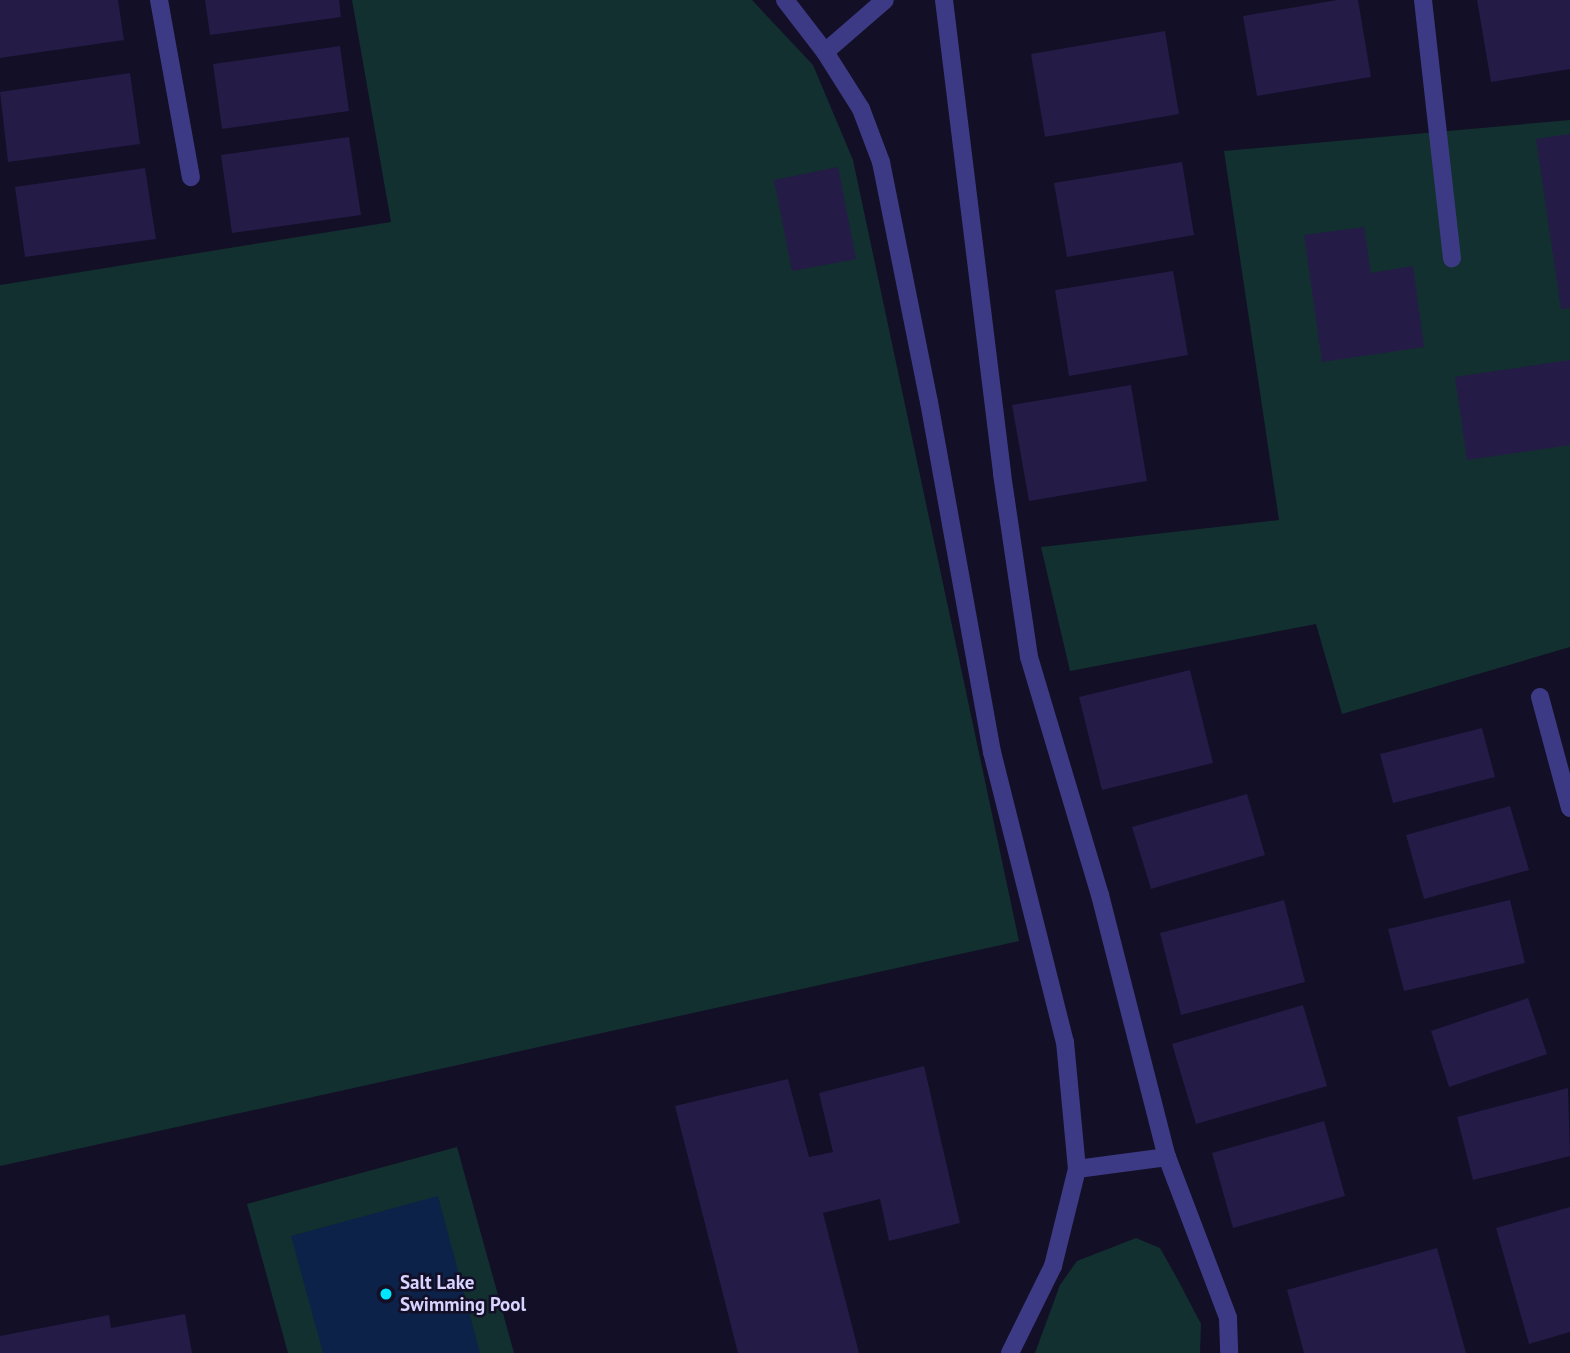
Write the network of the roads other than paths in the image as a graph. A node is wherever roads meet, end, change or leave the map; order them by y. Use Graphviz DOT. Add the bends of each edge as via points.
graph roads {
  1 [pos="159,0"];
  2 [pos="785,0"];
  3 [pos="885,0"];
  4 [pos="944,0"];
  5 [pos="1423,0"];
  6 [pos="825,52"];
  7 [pos="191,177"];
  8 [pos="1452,258"];
  9 [pos="1540,696"];
  10 [pos="1570,808"];
  11 [pos="1167,1157"];
  12 [pos="1077,1169"];
  13 [pos="1010,1353"];
  14 [pos="1229,1353"];
  1 -- 7 [label="street"];
  2 -- 6 [label="street"];
  3 -- 6 [label="street"];
  4 -- 11 [label="street" via="1029,657 1100,895"];
  5 -- 8 [label="street"];
  6 -- 12 [label="street" via="861,108 881,162 992,752 1065,1042"];
  9 -- 10 [label="street"];
  11 -- 12 [label="street"];
  11 -- 14 [label="street" via="1228,1318"];
  12 -- 13 [label="street" via="1053,1266"];
}
